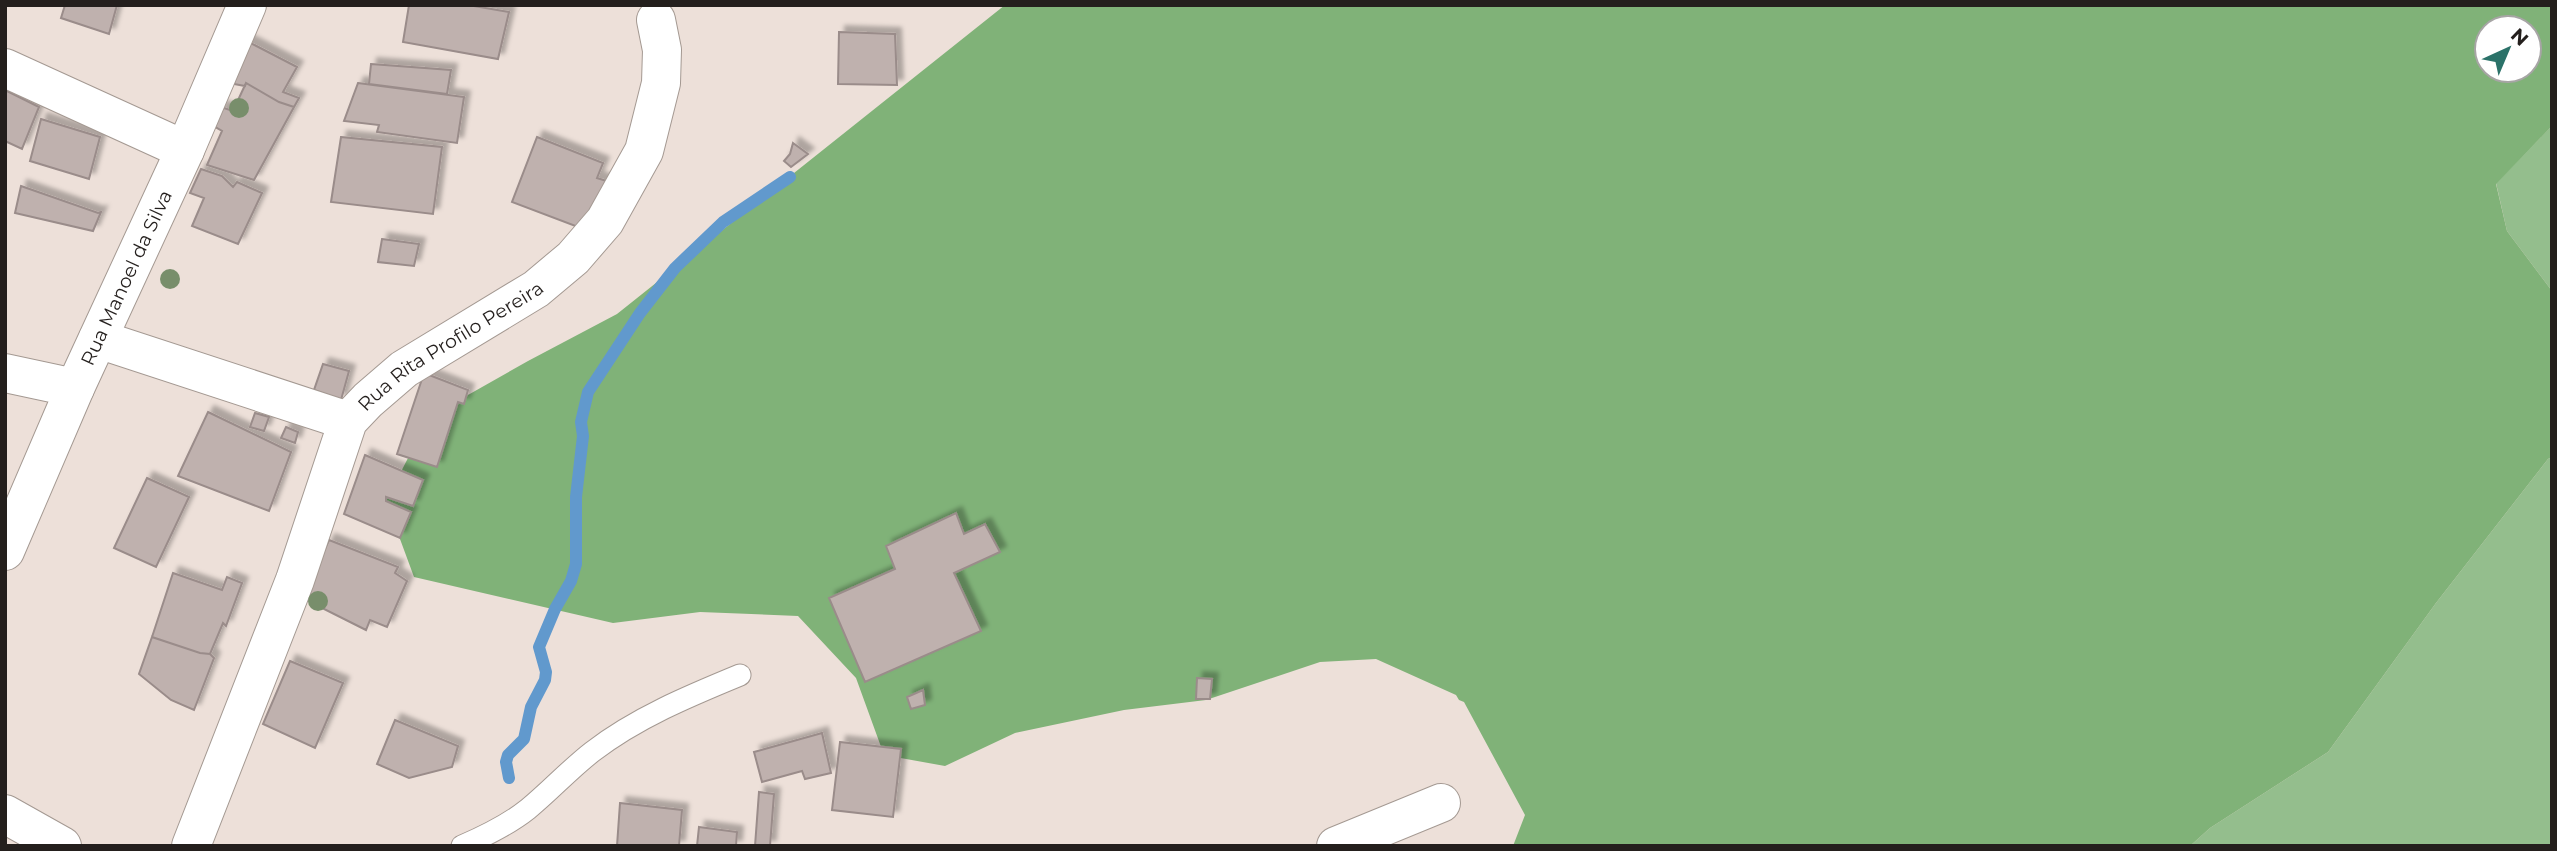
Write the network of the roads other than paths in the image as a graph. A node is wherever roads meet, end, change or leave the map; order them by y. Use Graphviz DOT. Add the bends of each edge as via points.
graph roads {
  1 [pos="247,5"];
  2 [pos="656,20"];
  3 [pos="5,68"];
  4 [pos="185,150"];
  5 [pos="97,339"];
  6 [pos="5,373"];
  7 [pos="75,388"];
  8 [pos="348,421"];
  9 [pos="5,551"];
  10 [pos="740,675"];
  11 [pos="1441,803"];
  12 [pos="5,814"];
  13 [pos="62,846"];
  14 [pos="191,846"];
  15 [pos="463,846"];
  16 [pos="1336,846"];
  1 -- 4 [label="street, Rua Manoel da Silva"];
  2 -- 8 [label="street, Rua Rita Profilo Pereira" via="662,50 658,97 644,151 606,220 573,258 536,289 404,369"];
  3 -- 4 [label="street"];
  4 -- 5 [label="street, Rua Manoel da Silva"];
  5 -- 7 [label="street, Rua Manoel da Silva"];
  5 -- 8 [label="street"];
  6 -- 7 [label="street"];
  7 -- 9 [label="street, Rua Manoel da Silva"];
  8 -- 14 [label="street, Rua Rita Profilo Pereira" via="295,580"];
  10 -- 15 [label="lane" via="618,734 527,810"];
  11 -- 16 [label="street"];
  12 -- 13 [label="street"];
}
